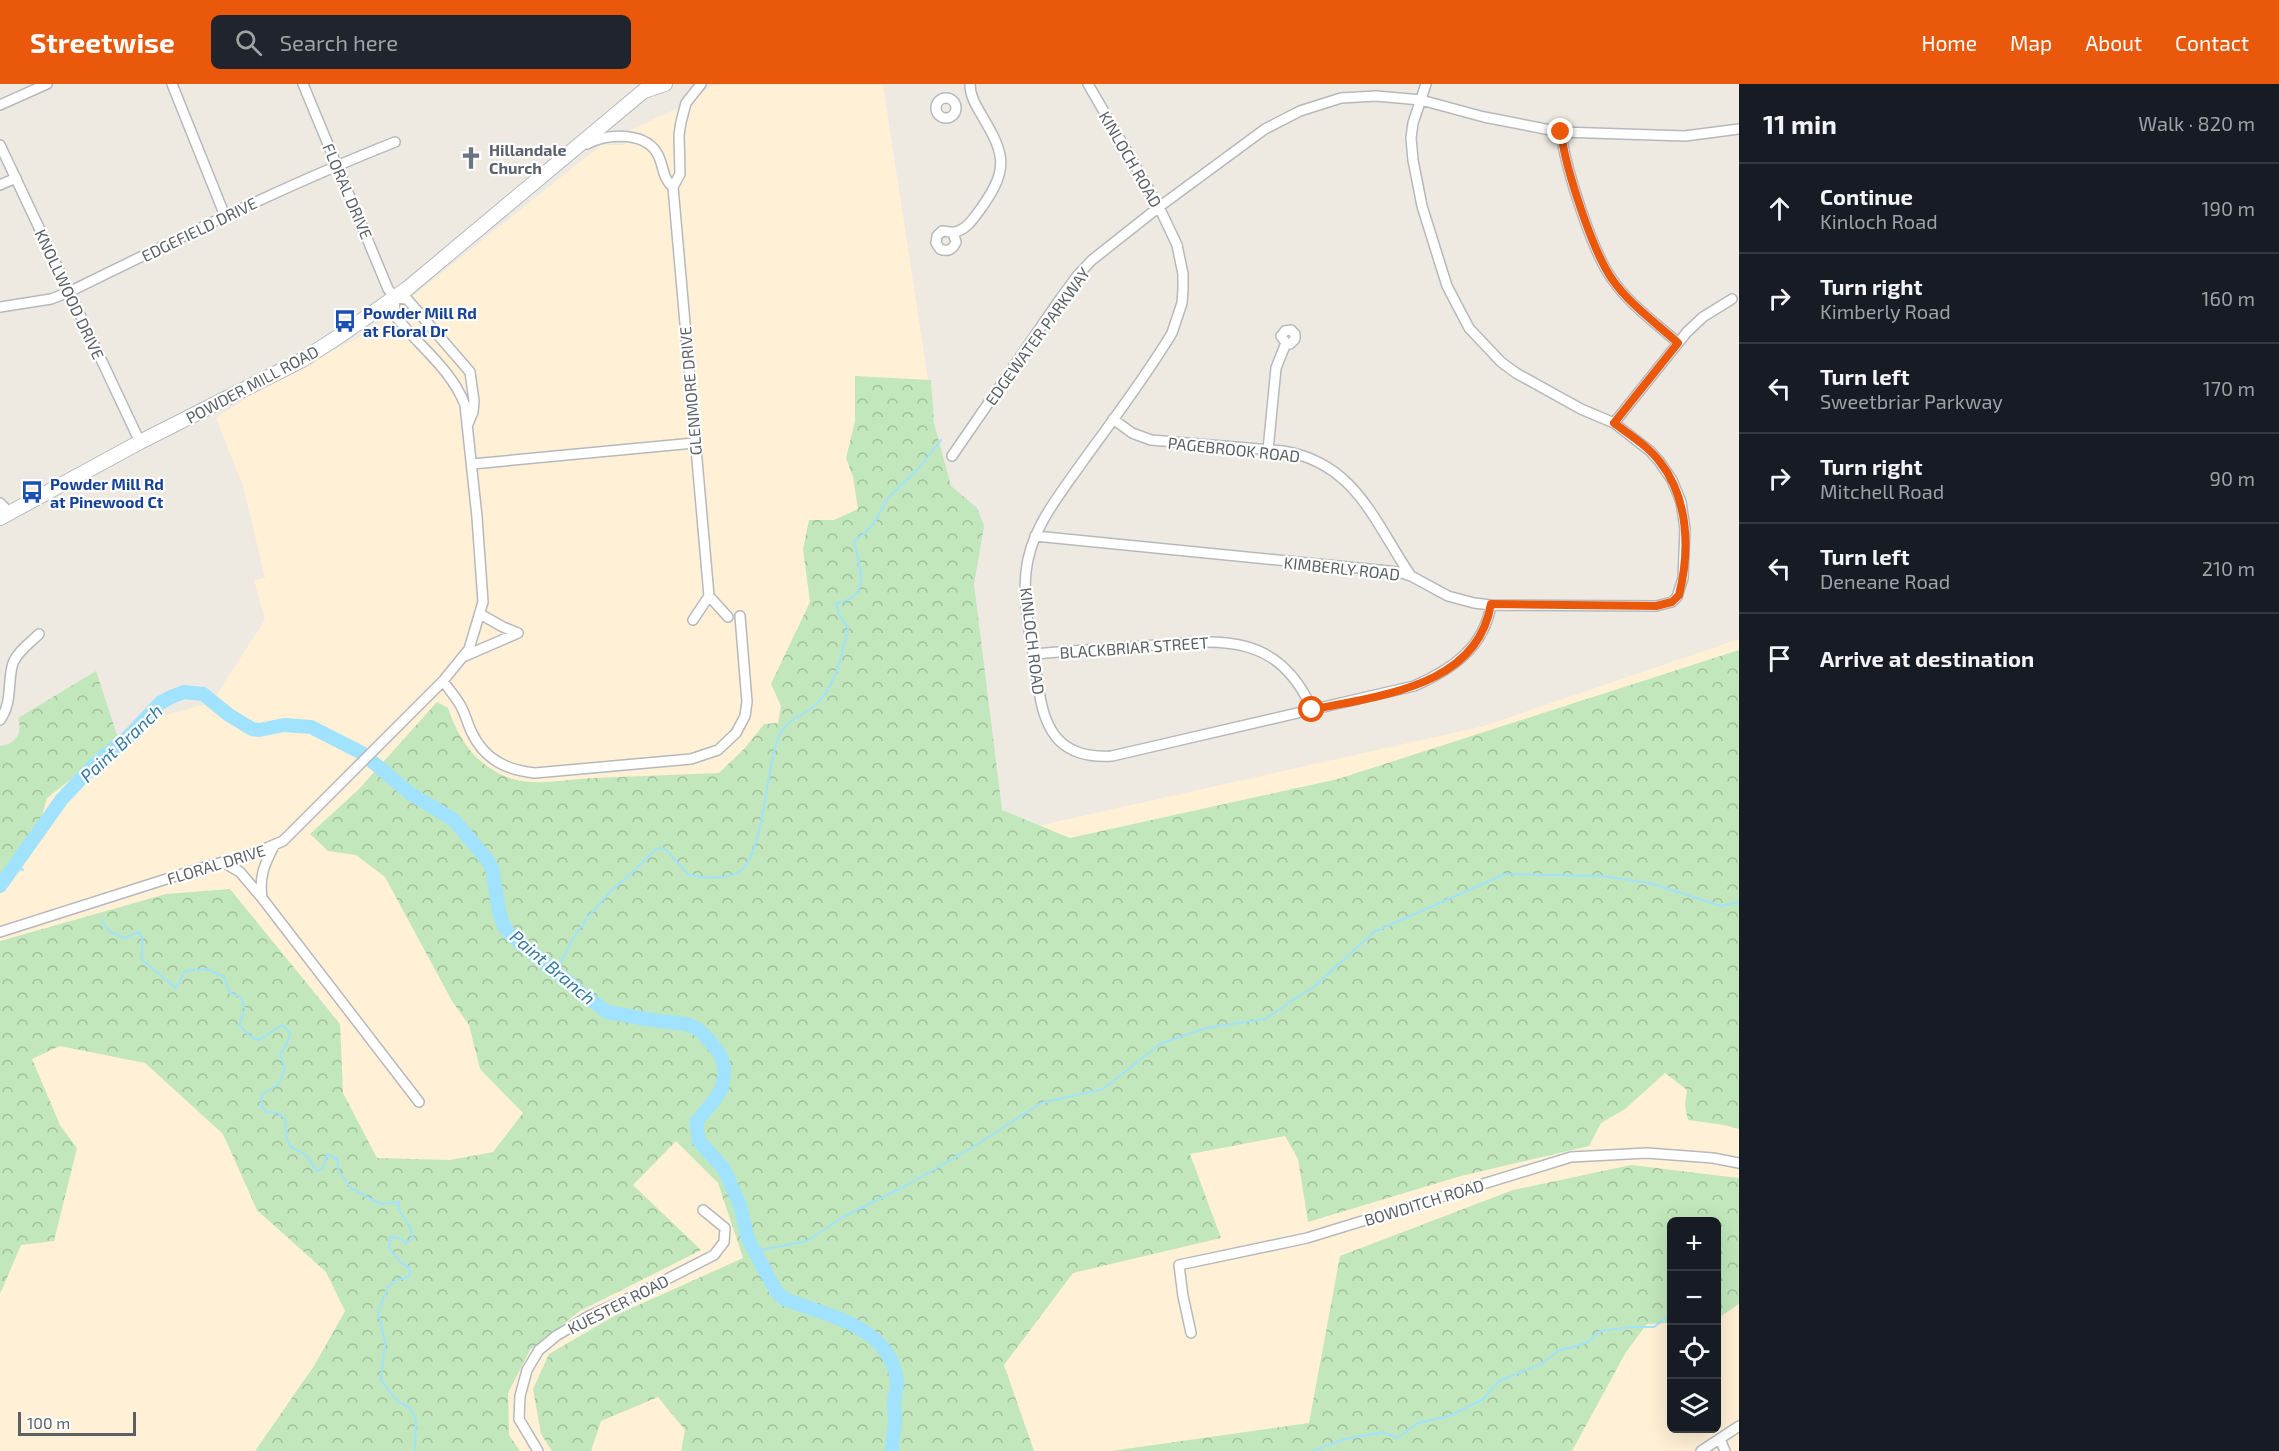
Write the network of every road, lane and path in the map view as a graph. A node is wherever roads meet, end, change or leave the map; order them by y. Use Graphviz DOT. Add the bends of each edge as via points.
graph roads {
  1 [pos="47,84"];
  2 [pos="172,84"];
  3 [pos="303,84"];
  4 [pos="666,84"];
  5 [pos="701,84"];
  6 [pos="970,84"];
  7 [pos="1088,84"];
  8 [pos="1426,84"];
  9 [pos="644,86"];
  10 [pos="973,100"];
  11 [pos="1421,100"];
  12 [pos="955,103"];
  13 [pos="0,105"];
  14 [pos="1739,129"];
  15 [pos="1561,132"];
  16 [pos="395,142"];
  17 [pos="0,145"];
  18 [pos="571,152"];
  19 [pos="337,165"];
  20 [pos="16,178"];
  21 [pos="0,185"];
  22 [pos="673,187"];
  23 [pos="1159,207"];
  24 [pos="225,216"];
  25 [pos="953,233"];
  26 [pos="69,292"];
  27 [pos="395,298"];
  28 [pos="1732,299"];
  29 [pos="0,307"];
  30 [pos="1286,343"];
  31 [pos="1678,343"];
  32 [pos="1113,419"];
  33 [pos="1614,423"];
  34 [pos="468,425"];
  35 [pos="140,442"];
  36 [pos="694,443"];
  37 [pos="1268,450"];
  38 [pos="952,456"];
  39 [pos="472,464"];
  40 [pos="3,511"];
  41 [pos="1035,536"];
  42 [pos="1412,576"];
  43 [pos="709,596"];
  44 [pos="1491,604"];
  45 [pos="480,614"];
  46 [pos="740,616"];
  47 [pos="728,617"];
  48 [pos="693,620"];
  49 [pos="39,634"];
  50 [pos="1035,654"];
  51 [pos="464,657"];
  52 [pos="443,681"];
  53 [pos="1312,710"];
  54 [pos="0,720"];
  55 [pos="274,846"];
  56 [pos="224,862"];
  57 [pos="262,898"];
  58 [pos="0,932"];
  59 [pos="419,1102"];
  60 [pos="1739,1163"];
  61 [pos="703,1210"];
  62 [pos="1191,1333"];
  63 [pos="1739,1426"];
  64 [pos="1720,1439"];
  65 [pos="538,1451"];
  66 [pos="1701,1451"];
  67 [pos="1725,1451"];
  1 -- 13 [label="street"];
  2 -- 24 [label="street"];
  3 -- 19 [label="street, FLORAL DRIVE"];
  4 -- 9 [label="main road"];
  5 -- 22 [label="street" via="686,104 681,122 680,174"];
  6 -- 10 [label="street"];
  7 -- 23 [label="street, KINLOCH ROAD"];
  8 -- 11 [label="street"];
  9 -- 18 [label="main road, POWDER MILL ROAD"];
  10 -- 12 [label="street"];
  10 -- 25 [label="street" via="999,145 1001,166 998,181 984,204 964,228"];
  11 -- 15 [label="street, EDGEWATER PARKWAY"];
  11 -- 23 [label="street, EDGEWATER PARKWAY" via="1349,98 1300,111 1265,129"];
  11 -- 33 [label="street" via="1411,138 1418,188 1447,286 1463,318 1488,349 1516,373"];
  14 -- 15 [label="street, EDGEWATER PARKWAY" via="1685,136"];
  15 -- 31 [label="street" via="1573,182 1605,268 1630,299"];
  16 -- 19 [label="street, EDGEFIELD DRIVE"];
  17 -- 20 [label="street, KNOLLWOOD DRIVE"];
  18 -- 22 [label="street" via="604,137 636,139 650,144 659,156 666,182"];
  18 -- 27 [label="main road, POWDER MILL ROAD"];
  19 -- 24 [label="street, EDGEFIELD DRIVE"];
  19 -- 27 [label="street, FLORAL DRIVE"];
  20 -- 21 [label="street"];
  20 -- 26 [label="street, KNOLLWOOD DRIVE"];
  22 -- 36 [label="street, GLENMORE DRIVE"];
  23 -- 32 [label="street, KINLOCH ROAD" via="1179,252 1182,303 1172,333"];
  23 -- 38 [label="street, EDGEWATER PARKWAY" via="1077,276"];
  24 -- 26 [label="street, EDGEFIELD DRIVE"];
  26 -- 29 [label="street, EDGEFIELD DRIVE" via="51,299"];
  26 -- 35 [label="street, KNOLLWOOD DRIVE"];
  27 -- 34 [label="street, FLORAL DRIVE" via="394,314 461,394"];
  27 -- 34 [label="street, FLORAL DRIVE" via="408,299 470,372 474,400"];
  27 -- 35 [label="main road, POWDER MILL ROAD" via="302,360"];
  28 -- 31 [label="street" via="1704,317"];
  30 -- 37 [label="street" via="1276,368"];
  31 -- 33 [label="street"];
  32 -- 37 [label="street, PAGEBROOK ROAD" via="1132,433 1151,440"];
  32 -- 41 [label="street, KINLOCH ROAD"];
  33 -- 44 [label="street, KIMBERLY ROAD" via="1659,460 1677,491 1686,542 1683,579 1677,597 1656,606"];
  34 -- 39 [label="street, FLORAL DRIVE"];
  35 -- 40 [label="main road, POWDER MILL ROAD"];
  36 -- 39 [label="street"];
  36 -- 43 [label="street, GLENMORE DRIVE"];
  37 -- 42 [label="street, PAGEBROOK ROAD" via="1298,454 1340,474 1361,498"];
  39 -- 45 [label="street, FLORAL DRIVE" via="483,602"];
  41 -- 42 [label="street, KIMBERLY ROAD"];
  41 -- 50 [label="street, KINLOCH ROAD" via="1025,581"];
  42 -- 44 [label="street, KIMBERLY ROAD" via="1448,596"];
  43 -- 47 [label="street"];
  43 -- 48 [label="street"];
  44 -- 53 [label="street, KINLOCH ROAD" via="1478,641 1449,669 1414,686"];
  45 -- 51 [label="street, FLORAL DRIVE"];
  45 -- 51 [label="street" via="518,633"];
  46 -- 52 [label="street" via="745,716 718,750 692,759 536,773 511,769 495,762 484,751 460,704"];
  49 -- 54 [label="street" via="14,662 9,697"];
  50 -- 53 [label="street, BLACKBRIAR STREET" via="1228,643 1258,651 1282,665 1297,680"];
  50 -- 53 [label="street, KINLOCH ROAD" via="1047,723 1062,744 1083,755 1112,756"];
  51 -- 52 [label="street, FLORAL DRIVE"];
  52 -- 55 [label="street, FLORAL DRIVE" via="307,819"];
  55 -- 56 [label="street, FLORAL DRIVE"];
  55 -- 57 [label="street" via="261,873"];
  56 -- 57 [label="street" via="240,872"];
  56 -- 58 [label="street, FLORAL DRIVE"];
  57 -- 59 [label="street"];
  60 -- 62 [label="street, BOWDITCH ROAD" via="1647,1153 1571,1157 1307,1238 1179,1265"];
  61 -- 65 [label="street, KUESTER ROAD" via="725,1228 724,1242 714,1255 589,1316 539,1350 527,1370 519,1419"];
  63 -- 64 [label="street"];
  64 -- 66 [label="street"];
  64 -- 67 [label="street"];
}
